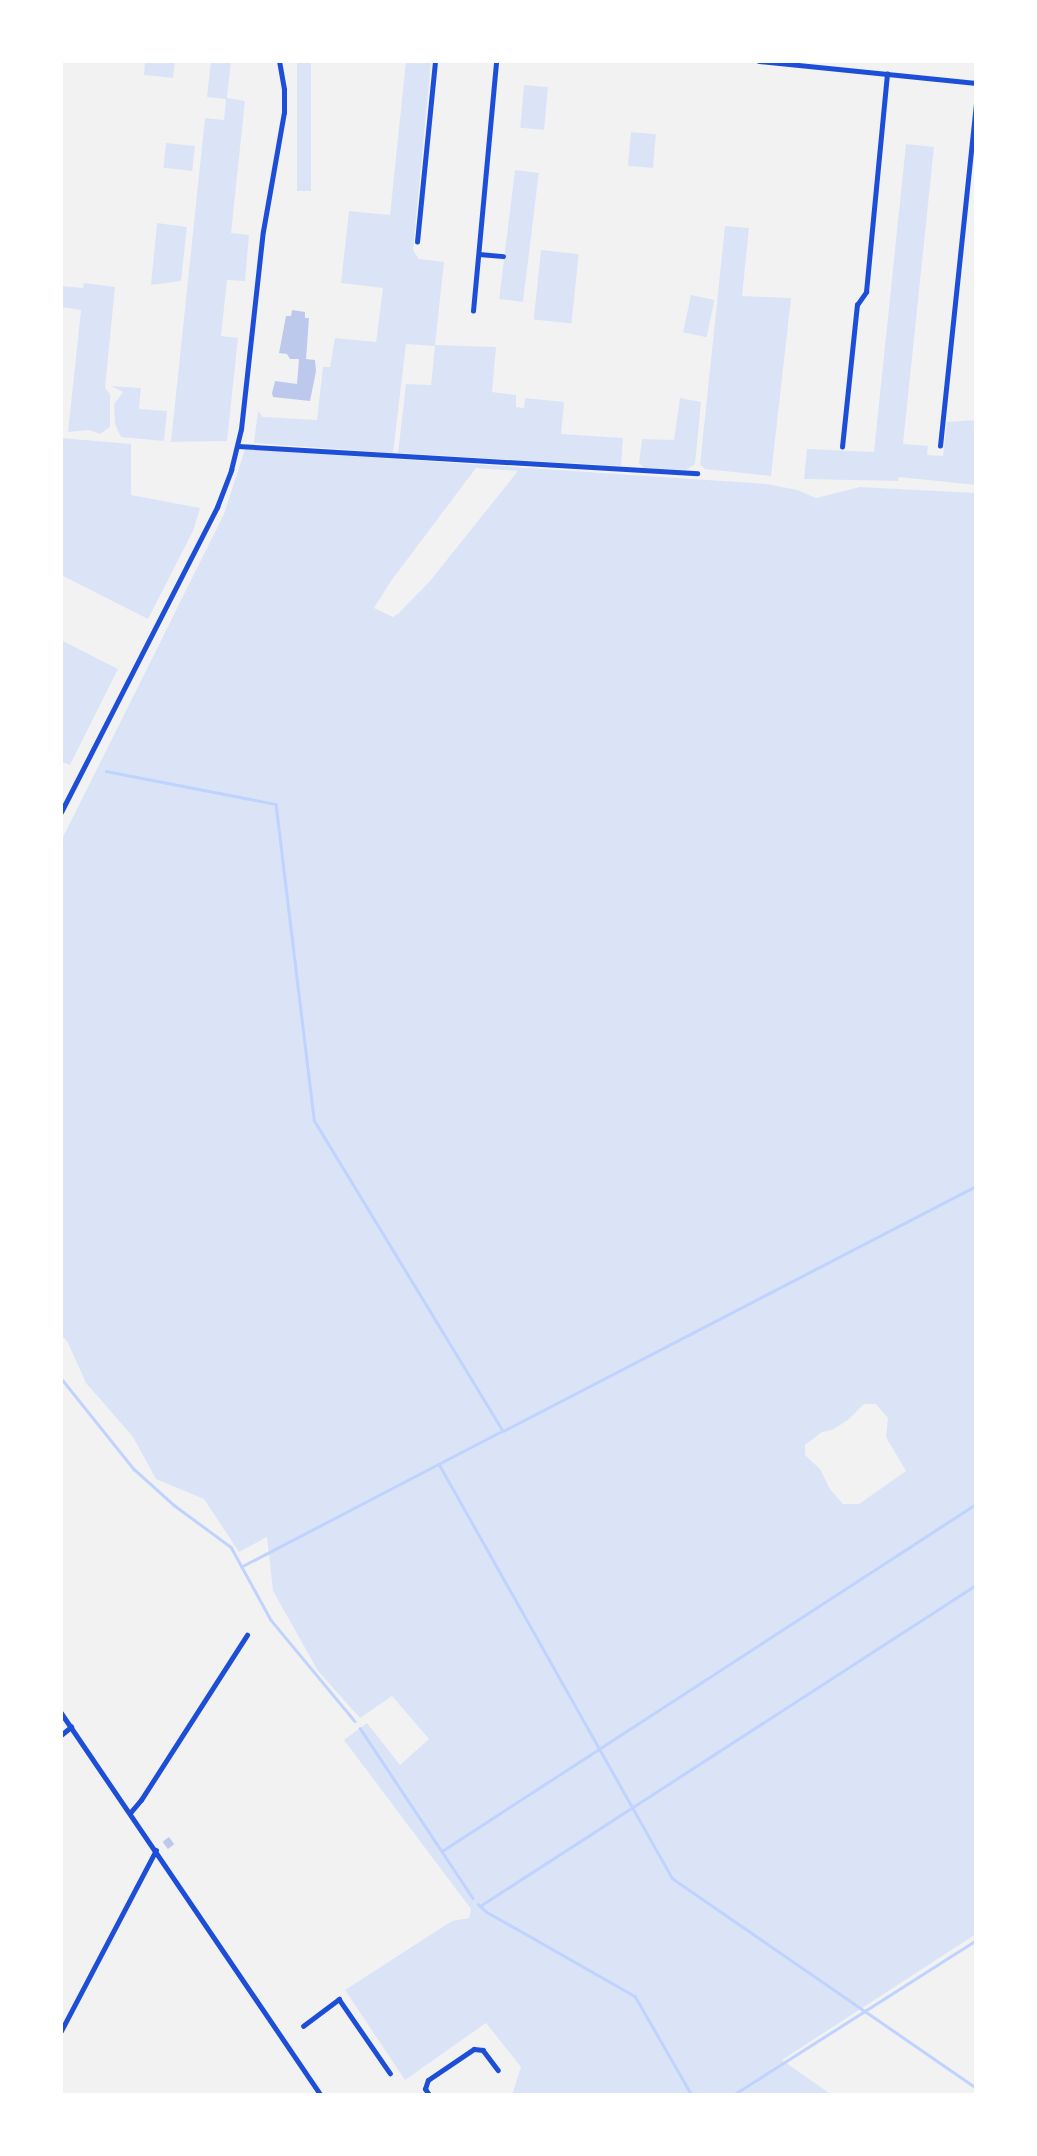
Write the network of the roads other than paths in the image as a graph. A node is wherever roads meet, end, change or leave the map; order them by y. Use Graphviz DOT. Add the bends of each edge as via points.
graph roads {
  1 [pos="279,61"];
  2 [pos="435,61"];
  3 [pos="496,61"];
  4 [pos="758,61"];
  5 [pos="781,62"];
  6 [pos="887,74"];
  7 [pos="976,83"];
  8 [pos="976,104"];
  9 [pos="417,242"];
  10 [pos="479,254"];
  11 [pos="503,256"];
  12 [pos="473,311"];
  13 [pos="237,446"];
  14 [pos="940,446"];
  15 [pos="842,447"];
  16 [pos="697,473"];
  17 [pos="61,812"];
  18 [pos="247,1635"];
  19 [pos="61,1713"];
  20 [pos="71,1727"];
  21 [pos="61,1735"];
  22 [pos="130,1813"];
  23 [pos="156,1850"];
  24 [pos="303,2026"];
  25 [pos="61,2031"];
  26 [pos="498,2070"];
  27 [pos="390,2073"];
  28 [pos="321,2095"];
  29 [pos="429,2095"];
  1 -- 13 [label="street" via="284,112"];
  2 -- 9 [label="street"];
  3 -- 10 [label="street"];
  4 -- 5 [label="street"];
  5 -- 6 [label="street"];
  6 -- 7 [label="street"];
  6 -- 15 [label="street" via="866,292 857,305"];
  8 -- 14 [label="street"];
  10 -- 11 [label="street"];
  10 -- 12 [label="street"];
  13 -- 16 [label="street"];
  13 -- 17 [label="street" via="217,507"];
  18 -- 22 [label="street"];
  19 -- 20 [label="street"];
  20 -- 21 [label="street"];
  20 -- 22 [label="street"];
  22 -- 23 [label="street"];
  23 -- 25 [label="street"];
  23 -- 28 [label="street"];
  24 -- 27 [label="street" via="340,1998"];
  26 -- 29 [label="street" via="483,2050 474,2049 428,2081 425,2089"];
}
